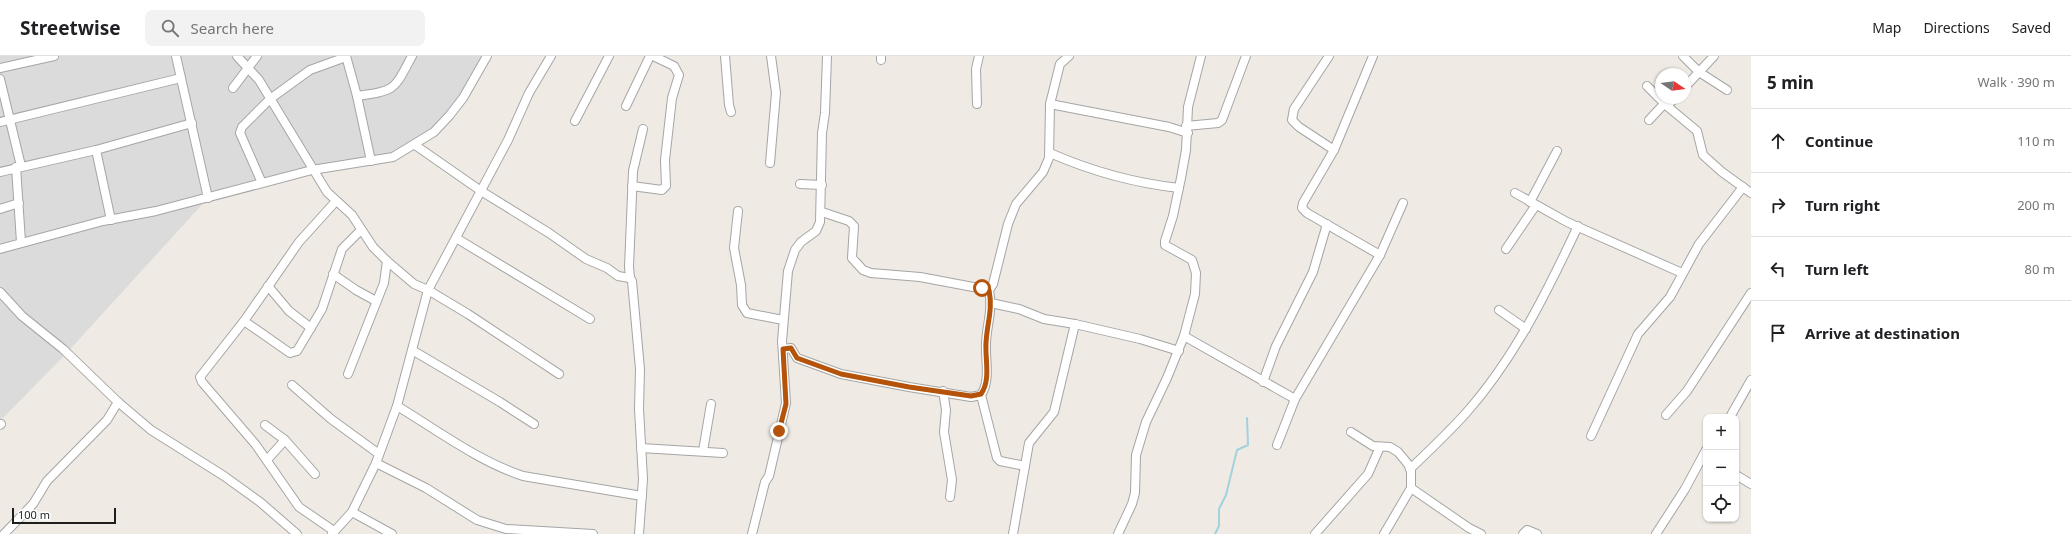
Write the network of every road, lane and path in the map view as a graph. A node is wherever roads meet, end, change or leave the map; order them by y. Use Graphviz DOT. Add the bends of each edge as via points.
graph roads {
  1 [pos="54,56"];
  2 [pos="176,56"];
  3 [pos="237,56"];
  4 [pos="257,56"];
  5 [pos="346,56"];
  6 [pos="411,56"];
  7 [pos="487,56"];
  8 [pos="551,56"];
  9 [pos="609,56"];
  10 [pos="652,56"];
  11 [pos="725,56"];
  12 [pos="771,56"];
  13 [pos="827,56"];
  14 [pos="979,56"];
  15 [pos="1069,56"];
  16 [pos="1201,56"];
  17 [pos="1246,56"];
  18 [pos="1329,56"];
  19 [pos="1373,56"];
  20 [pos="1683,56"];
  21 [pos="1714,56"];
  22 [pos="0,68"];
  23 [pos="249,68"];
  24 [pos="1699,72"];
  25 [pos="181,78"];
  26 [pos="0,79"];
  27 [pos="1691,81"];
  28 [pos="1647,86"];
  29 [pos="233,88"];
  30 [pos="1726,90"];
  31 [pos="357,96"];
  32 [pos="270,99"];
  33 [pos="977,104"];
  34 [pos="1050,104"];
  35 [pos="1666,105"];
  36 [pos="626,106"];
  37 [pos="731,112"];
  38 [pos="9,120"];
  39 [pos="1649,120"];
  40 [pos="0,122"];
  41 [pos="575,122"];
  42 [pos="192,123"];
  43 [pos="643,129"];
  44 [pos="1187,130"];
  45 [pos="415,145"];
  46 [pos="96,150"];
  47 [pos="1334,150"];
  48 [pos="1557,152"];
  49 [pos="1050,153"];
  50 [pos="371,161"];
  51 [pos="770,163"];
  52 [pos="19,167"];
  53 [pos="312,170"];
  54 [pos="0,172"];
  55 [pos="262,183"];
  56 [pos="800,184"];
  57 [pos="822,185"];
  58 [pos="632,186"];
  59 [pos="1179,188"];
  60 [pos="1743,188"];
  61 [pos="481,192"];
  62 [pos="1515,193"];
  63 [pos="1751,193"];
  64 [pos="208,198"];
  65 [pos="336,201"];
  66 [pos="1403,203"];
  67 [pos="1533,203"];
  68 [pos="19,204"];
  69 [pos="0,209"];
  70 [pos="738,210"];
  71 [pos="822,212"];
  72 [pos="111,220"];
  73 [pos="1327,224"];
  74 [pos="1578,226"];
  75 [pos="361,230"];
  76 [pos="456,238"];
  77 [pos="21,242"];
  78 [pos="0,249"];
  79 [pos="1506,249"];
  80 [pos="1380,255"];
  81 [pos="387,261"];
  82 [pos="1682,273"];
  83 [pos="333,274"];
  84 [pos="630,278"];
  85 [pos="268,286"];
  86 [pos="428,290"];
  87 [pos="989,290"];
  88 [pos="0,292"];
  89 [pos="1751,293"];
  90 [pos="376,301"];
  91 [pos="991,303"];
  92 [pos="1499,310"];
  93 [pos="590,319"];
  94 [pos="783,320"];
  95 [pos="244,321"];
  96 [pos="1075,324"];
  97 [pos="311,328"];
  98 [pos="1526,329"];
  99 [pos="1184,336"];
  100 [pos="783,349"];
  101 [pos="412,350"];
  102 [pos="1179,351"];
  103 [pos="348,374"];
  104 [pos="560,374"];
  105 [pos="1751,380"];
  106 [pos="1262,382"];
  107 [pos="292,385"];
  108 [pos="943,391"];
  109 [pos="1748,392"];
  110 [pos="981,394"];
  111 [pos="1294,399"];
  112 [pos="118,402"];
  113 [pos="711,404"];
  114 [pos="397,406"];
  115 [pos="1732,414"];
  116 [pos="1666,415"];
  117 [pos="534,424"];
  118 [pos="265,425"];
  119 [pos="1352,432"];
  120 [pos="1591,436"];
  121 [pos="285,440"];
  122 [pos="1277,445"];
  123 [pos="1380,447"];
  124 [pos="641,448"];
  125 [pos="703,451"];
  126 [pos="723,453"];
  127 [pos="379,454"];
  128 [pos="1703,458"];
  129 [pos="267,460"];
  130 [pos="376,463"];
  131 [pos="1024,466"];
  132 [pos="1410,469"];
  133 [pos="315,474"];
  134 [pos="1739,477"];
  135 [pos="1751,484"];
  136 [pos="1411,488"];
  137 [pos="642,496"];
  138 [pos="950,497"];
  139 [pos="352,512"];
  140 [pos="1468,531"];
  141 [pos="333,532"];
  142 [pos="4,534"];
  143 [pos="296,534"];
  144 [pos="392,534"];
  145 [pos="594,534"];
  146 [pos="639,534"];
  147 [pos="752,534"];
  148 [pos="1013,534"];
  149 [pos="1118,534"];
  150 [pos="1315,534"];
  151 [pos="1384,534"];
  152 [pos="1481,534"];
  153 [pos="1523,534"];
  154 [pos="1537,534"];
  155 [pos="1656,534"];
  1 -- 22 [label="street"];
  2 -- 25 [label="street"];
  3 -- 23 [label="street"];
  4 -- 23 [label="street"];
  5 -- 31 [label="street"];
  5 -- 32 [label="street" via="310,70"];
  6 -- 31 [label="street" via="397,85 382,92"];
  7 -- 45 [label="street" via="463,98 449,116 434,132"];
  8 -- 61 [label="street" via="529,93"];
  9 -- 41 [label="street"];
  10 -- 36 [label="street"];
  10 -- 58 [label="street" via="674,66 679,75 672,98 665,160 666,186 662,190"];
  11 -- 37 [label="street"];
  12 -- 51 [label="street" via="776,93"];
  13 -- 57 [label="street" via="822,133"];
  14 -- 33 [label="street" via="976,69"];
  15 -- 34 [label="street" via="1060,64"];
  16 -- 44 [label="street" via="1191,89"];
  17 -- 44 [label="street" via="1222,120"];
  18 -- 47 [label="street" via="1294,109 1292,120"];
  19 -- 47 [label="street"];
  20 -- 24 [label="street"];
  21 -- 24 [label="street"];
  23 -- 29 [label="street"];
  23 -- 32 [label="street"];
  24 -- 27 [label="street"];
  24 -- 30 [label="street"];
  25 -- 38 [label="street"];
  25 -- 42 [label="street"];
  26 -- 38 [label="street"];
  28 -- 35 [label="street"];
  31 -- 50 [label="street"];
  32 -- 53 [label="street"];
  32 -- 55 [label="street" via="240,130"];
  34 -- 44 [label="street"];
  34 -- 49 [label="street"];
  35 -- 39 [label="street"];
  35 -- 60 [label="street" via="1697,131 1703,155"];
  38 -- 40 [label="street"];
  38 -- 52 [label="street"];
  42 -- 46 [label="street"];
  42 -- 64 [label="street"];
  43 -- 58 [label="street"];
  44 -- 59 [label="street"];
  45 -- 50 [label="street" via="393,157"];
  45 -- 61 [label="street"];
  46 -- 52 [label="street"];
  46 -- 72 [label="street"];
  47 -- 73 [label="street" via="1302,208"];
  48 -- 67 [label="street"];
  49 -- 59 [label="street" via="1092,170 1143,183"];
  49 -- 87 [label="street" via="1043,172 1016,204 1008,224 993,284"];
  50 -- 53 [label="street"];
  52 -- 54 [label="street"];
  52 -- 68 [label="street"];
  53 -- 55 [label="street"];
  53 -- 65 [label="street"];
  55 -- 64 [label="street"];
  56 -- 57 [label="street"];
  57 -- 71 [label="street"];
  58 -- 84 [label="street"];
  59 -- 99 [label="street" via="1165,241 1170,248 1192,260 1196,273"];
  60 -- 63 [label="street"];
  60 -- 82 [label="street" via="1699,244"];
  61 -- 76 [label="street"];
  61 -- 84 [label="street" via="549,233 586,259 618,276"];
  62 -- 67 [label="street"];
  64 -- 72 [label="street"];
  65 -- 75 [label="street" via="352,215"];
  65 -- 85 [label="street" via="299,242"];
  66 -- 80 [label="street"];
  67 -- 74 [label="street"];
  67 -- 79 [label="street"];
  68 -- 69 [label="street"];
  68 -- 77 [label="street"];
  70 -- 94 [label="street" via="734,248 742,305 747,313"];
  71 -- 87 [label="street" via="849,221 854,226 852,258 862,270 871,273 920,276"];
  71 -- 94 [label="street" via="816,231 795,250 786,286"];
  72 -- 77 [label="street"];
  73 -- 80 [label="street"];
  73 -- 106 [label="street" via="1313,272 1276,346"];
  74 -- 82 [label="street"];
  74 -- 98 [label="street"];
  75 -- 81 [label="street"];
  75 -- 83 [label="street" via="342,249"];
  76 -- 86 [label="street"];
  76 -- 93 [label="street"];
  77 -- 78 [label="street"];
  80 -- 111 [label="street"];
  81 -- 86 [label="street" via="414,284"];
  81 -- 90 [label="street" via="384,283"];
  82 -- 120 [label="street" via="1670,297 1638,334"];
  83 -- 90 [label="street"];
  83 -- 97 [label="street" via="322,309"];
  84 -- 124 [label="street" via="640,369"];
  85 -- 95 [label="street"];
  85 -- 97 [label="street" via="289,311"];
  86 -- 101 [label="street"];
  86 -- 104 [label="street"];
  87 -- 91 [label="street"];
  88 -- 112 [label="street" via="22,316 63,349"];
  89 -- 116 [label="street" via="1687,391"];
  90 -- 103 [label="street"];
  91 -- 96 [label="street" via="1019,309 1049,320"];
  91 -- 110 [label="street" via="986,342 987,374 985,388"];
  92 -- 98 [label="street"];
  94 -- 100 [label="street"];
  95 -- 97 [label="street" via="294,353"];
  95 -- 129 [label="street" via="200,377"];
  96 -- 102 [label="street"];
  96 -- 131 [label="street" via="1054,412 1029,443"];
  98 -- 132 [label="street" via="1466,413"];
  99 -- 102 [label="street"];
  99 -- 106 [label="street"];
  100 -- 108 [label="street" via="791,348 797,358 841,374"];
  100 -- 147 [label="street" via="786,404"];
  101 -- 114 [label="street"];
  101 -- 117 [label="street"];
  102 -- 149 [label="street" via="1146,422 1136,454 1132,504"];
  105 -- 109 [label="street"];
  106 -- 111 [label="street"];
  107 -- 127 [label="street" via="331,419"];
  108 -- 110 [label="street" via="971,396"];
  108 -- 138 [label="street" via="946,410 944,432 952,480"];
  109 -- 115 [label="street"];
  110 -- 131 [label="street" via="997,458 1000,461"];
  111 -- 122 [label="street"];
  112 -- 142 [label="street" via="107,420 47,481 32,504"];
  112 -- 143 [label="street" via="151,430 260,502"];
  113 -- 125 [label="street"];
  114 -- 127 [label="street"];
  114 -- 137 [label="street" via="488,460 523,476"];
  118 -- 121 [label="street"];
  119 -- 123 [label="street" via="1366,443"];
  121 -- 129 [label="street"];
  121 -- 133 [label="street"];
  123 -- 132 [label="street" via="1390,447 1398,452"];
  123 -- 150 [label="street" via="1364,480"];
  124 -- 125 [label="street"];
  124 -- 137 [label="street"];
  125 -- 126 [label="street"];
  127 -- 130 [label="street"];
  128 -- 155 [label="street"];
  129 -- 141 [label="street" via="299,507"];
  130 -- 139 [label="street"];
  130 -- 145 [label="street" via="426,488 477,520 506,529"];
  131 -- 148 [label="street"];
  132 -- 136 [label="street"];
  134 -- 135 [label="street"];
  136 -- 140 [label="street"];
  136 -- 151 [label="street"];
  137 -- 146 [label="street"];
  139 -- 141 [label="street"];
  139 -- 144 [label="street"];
  140 -- 152 [label="street"];
  153 -- 154 [label="street" via="1527,530"];
}
